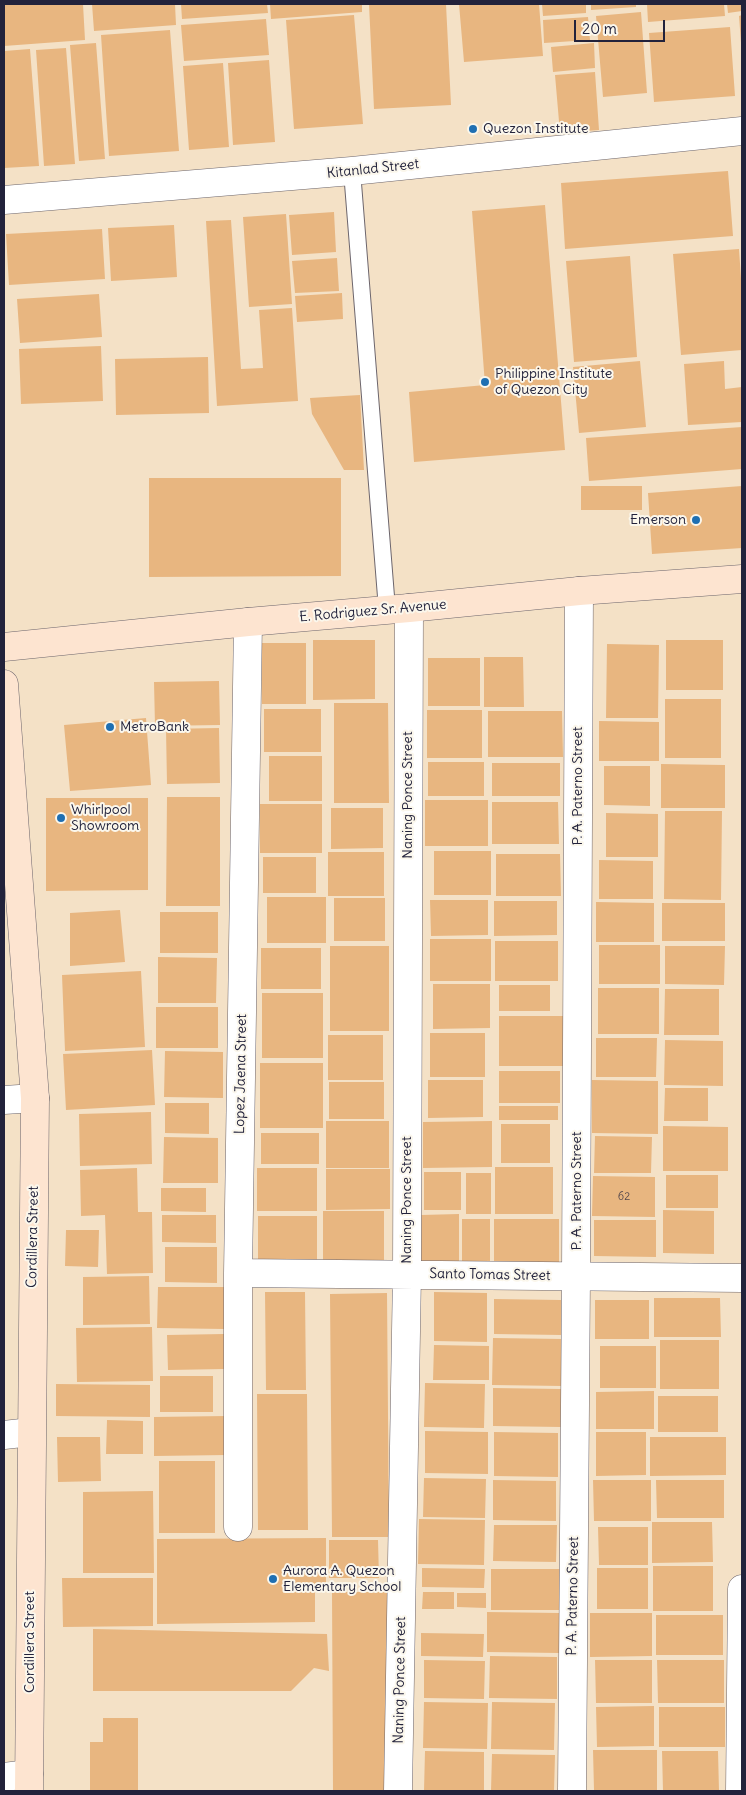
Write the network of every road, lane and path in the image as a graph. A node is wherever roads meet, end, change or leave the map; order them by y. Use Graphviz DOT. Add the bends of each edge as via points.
graph roads {
  1 [pos="742,131"];
  2 [pos="352,171"];
  3 [pos="4,200"];
  4 [pos="742,579"];
  5 [pos="579,591"];
  6 [pos="398,609"];
  7 [pos="248,622"];
  8 [pos="4,647"];
  9 [pos="4,684"];
  10 [pos="35,1098"];
  11 [pos="4,1100"];
  12 [pos="238,1273"];
  13 [pos="407,1274"];
  14 [pos="576,1276"];
  15 [pos="742,1278"];
  16 [pos="31,1432"];
  17 [pos="4,1435"];
  18 [pos="238,1527"];
  19 [pos="742,1589"];
  20 [pos="21,1781"];
  21 [pos="398,1791"];
  22 [pos="572,1791"];
  23 [pos="740,1791"];
  1 -- 2 [label="street, Kitanlad Street"];
  2 -- 3 [label="street, Kitanlad Street"];
  2 -- 6 [label="lane"];
  4 -- 5 [label="street, E. Rodriguez Sr. Avenue"];
  5 -- 6 [label="street, E. Rodriguez Sr. Avenue"];
  5 -- 14 [label="street, P. A. Paterno Street"];
  6 -- 7 [label="street, E. Rodriguez Sr. Avenue"];
  6 -- 13 [label="street, Naning Ponce Street"];
  7 -- 8 [label="street, E. Rodriguez Sr. Avenue"];
  7 -- 12 [label="street, Lopez Jaena Street"];
  9 -- 10 [label="street, Cordillera Street"];
  10 -- 11 [label="street"];
  10 -- 16 [label="street, Cordillera Street"];
  12 -- 13 [label="street, Santo Tomas Street"];
  12 -- 18 [label="street, Lopez Jaena Street"];
  13 -- 14 [label="street, Santo Tomas Street"];
  13 -- 21 [label="street, Naning Ponce Street"];
  14 -- 15 [label="street, Santo Tomas Street"];
  14 -- 22 [label="street, P. A. Paterno Street"];
  16 -- 17 [label="street"];
  16 -- 20 [label="street, Cordillera Street"];
  19 -- 23 [label="street"];
}
